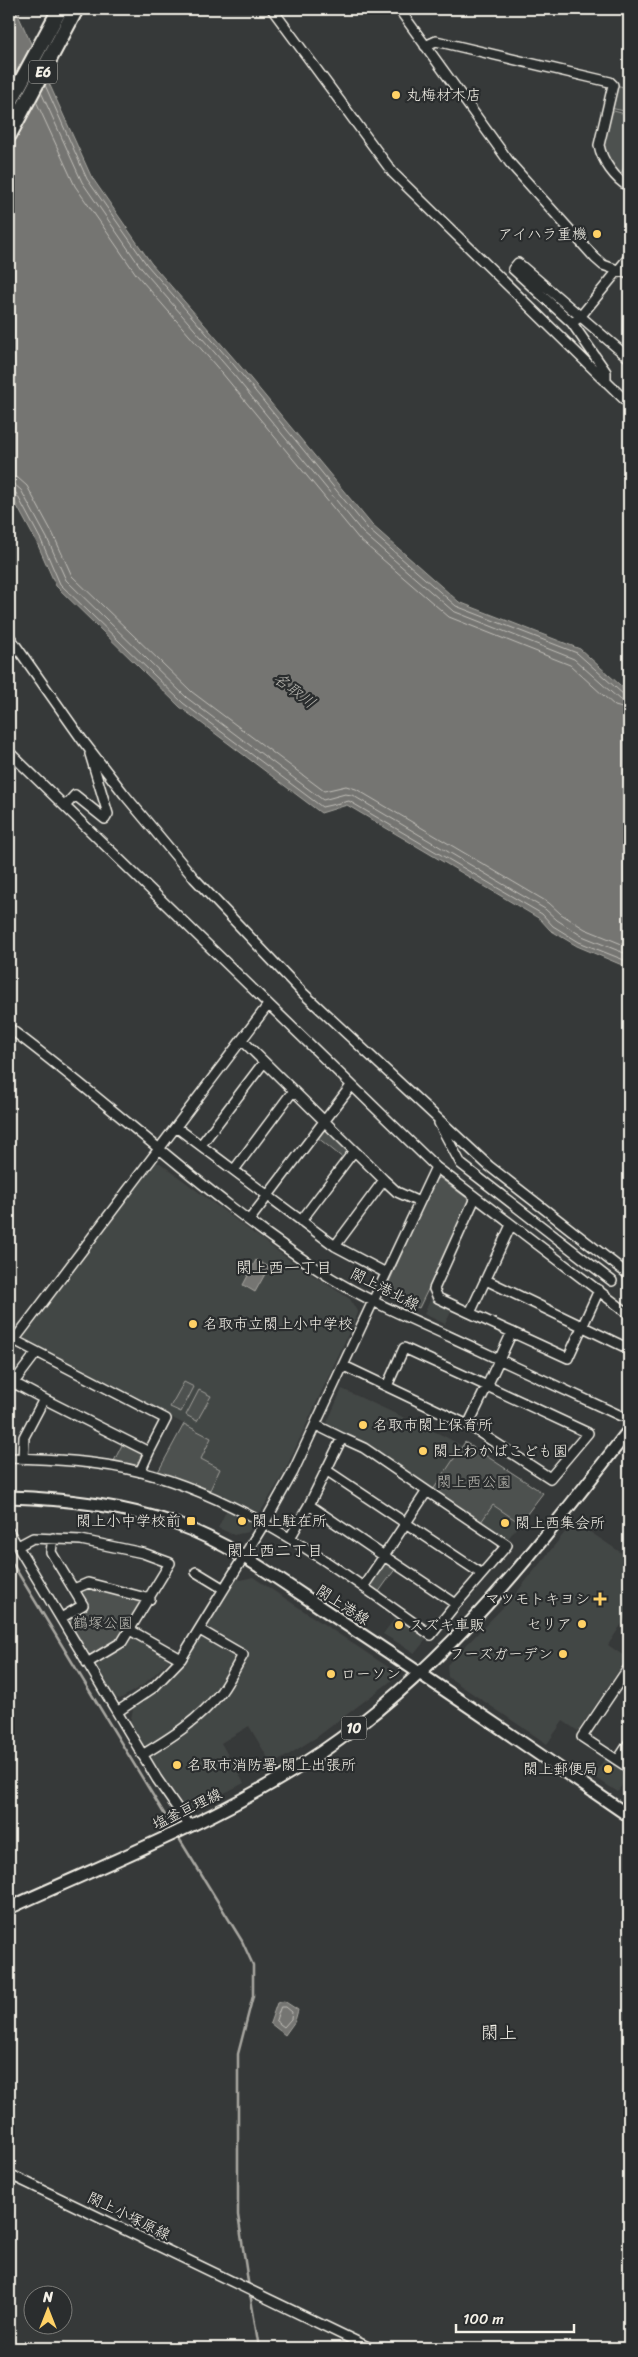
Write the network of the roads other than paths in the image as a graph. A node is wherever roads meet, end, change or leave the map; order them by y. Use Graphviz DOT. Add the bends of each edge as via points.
graph roads {
  1 [pos="60,9"];
  2 [pos="76,9"];
  3 [pos="399,9"];
  4 [pos="274,10"];
  5 [pos="425,46"];
  6 [pos="9,104"];
  7 [pos="9,135"];
  8 [pos="629,187"];
  9 [pos="629,257"];
  10 [pos="618,271"];
  11 [pos="629,274"];
  12 [pos="580,317"];
  13 [pos="572,323"];
  14 [pos="629,358"];
  15 [pos="606,382"];
  16 [pos="629,404"];
  17 [pos="9,636"];
  18 [pos="89,750"];
  19 [pos="9,752"];
  20 [pos="65,806"];
  21 [pos="268,1005"];
  22 [pos="9,1028"];
  23 [pos="242,1040"];
  24 [pos="264,1062"];
  25 [pos="351,1086"];
  26 [pos="293,1091"];
  27 [pos="436,1116"];
  28 [pos="325,1121"];
  29 [pos="176,1127"];
  30 [pos="200,1144"];
  31 [pos="158,1150"];
  32 [pos="354,1150"];
  33 [pos="436,1167"];
  34 [pos="234,1170"];
  35 [pos="384,1180"];
  36 [pos="268,1195"];
  37 [pos="475,1198"];
  38 [pos="420,1202"];
  39 [pos="250,1219"];
  40 [pos="301,1221"];
  41 [pos="511,1225"];
  42 [pos="335,1246"];
  43 [pos="386,1273"];
  44 [pos="629,1275"];
  45 [pos="486,1280"];
  46 [pos="612,1281"];
  47 [pos="599,1290"];
  48 [pos="374,1301"];
  49 [pos="470,1313"];
  50 [pos="629,1314"];
  51 [pos="582,1327"];
  52 [pos="512,1332"];
  53 [pos="11,1343"];
  54 [pos="629,1349"];
  55 [pos="38,1352"];
  56 [pos="499,1359"];
  57 [pos="344,1366"];
  58 [pos="11,1386"];
  59 [pos="387,1386"];
  60 [pos="487,1386"];
  61 [pos="44,1399"];
  62 [pos="621,1416"];
  63 [pos="316,1425"];
  64 [pos="468,1425"];
  65 [pos="629,1430"];
  66 [pos="342,1438"];
  67 [pos="149,1452"];
  68 [pos="9,1458"];
  69 [pos="24,1458"];
  70 [pos="326,1470"];
  71 [pos="140,1472"];
  72 [pos="428,1492"];
  73 [pos="9,1497"];
  74 [pos="309,1505"];
  75 [pos="264,1522"];
  76 [pos="406,1523"];
  77 [pos="9,1532"];
  78 [pos="53,1538"];
  79 [pos="290,1538"];
  80 [pos="18,1546"];
  81 [pos="384,1556"];
  82 [pos="243,1557"];
  83 [pos="196,1572"];
  84 [pos="482,1574"];
  85 [pos="363,1587"];
  86 [pos="224,1588"];
  87 [pos="74,1589"];
  88 [pos="150,1599"];
  89 [pos="456,1604"];
  90 [pos="61,1618"];
  91 [pos="130,1630"];
  92 [pos="200,1630"];
  93 [pos="181,1659"];
  94 [pos="87,1663"];
  95 [pos="629,1667"];
  96 [pos="420,1674"];
  97 [pos="117,1712"];
  98 [pos="629,1743"];
  99 [pos="142,1755"];
  100 [pos="618,1760"];
  101 [pos="629,1768"];
  102 [pos="629,1816"];
  103 [pos="180,1830"];
  104 [pos="9,1908"];
  105 [pos="9,2174"];
  106 [pos="370,2348"];
  1 -- 6 [label="highway, E6"];
  2 -- 7 [label="highway, E6"];
  3 -- 5 [label="street"];
  4 -- 15 [label="street" via="393,173"];
  5 -- 8 [label="street" via="436,41 610,82 613,85 600,152 618,181"];
  5 -- 10 [label="street" via="510,163 595,258"];
  9 -- 10 [label="street"];
  10 -- 11 [label="street"];
  10 -- 12 [label="street"];
  12 -- 13 [label="street"];
  12 -- 13 [label="street" via="518,263 513,269"];
  12 -- 14 [label="street"];
  13 -- 15 [label="street" via="606,372"];
  15 -- 16 [label="street"];
  17 -- 18 [label="street"];
  18 -- 20 [label="street" via="108,814 105,820 75,795"];
  18 -- 27 [label="street" via="194,878 303,993"];
  19 -- 20 [label="street"];
  20 -- 21 [label="street"];
  21 -- 23 [label="street"];
  21 -- 25 [label="street"];
  22 -- 31 [label="street, 閖上港北線"];
  23 -- 24 [label="street"];
  23 -- 29 [label="street"];
  24 -- 26 [label="street"];
  24 -- 30 [label="street"];
  25 -- 28 [label="street"];
  25 -- 33 [label="street"];
  26 -- 28 [label="street"];
  26 -- 34 [label="street"];
  27 -- 44 [label="street" via="489,1166"];
  27 -- 46 [label="street" via="461,1164"];
  28 -- 32 [label="street"];
  28 -- 36 [label="street"];
  29 -- 30 [label="street"];
  29 -- 31 [label="street"];
  30 -- 34 [label="street"];
  31 -- 39 [label="street, 閖上港北線"];
  31 -- 53 [label="street"];
  32 -- 35 [label="street"];
  32 -- 40 [label="street"];
  33 -- 37 [label="street"];
  33 -- 38 [label="street"];
  34 -- 36 [label="street"];
  35 -- 38 [label="street" via="397,1192"];
  35 -- 42 [label="street"];
  36 -- 39 [label="street"];
  36 -- 40 [label="street"];
  37 -- 41 [label="street"];
  37 -- 49 [label="street" via="434,1289 438,1298"];
  38 -- 43 [label="street"];
  39 -- 48 [label="street, 閖上港北線" via="318,1269"];
  40 -- 42 [label="street"];
  41 -- 45 [label="street"];
  41 -- 47 [label="street"];
  42 -- 43 [label="street"];
  43 -- 48 [label="street"];
  45 -- 49 [label="street"];
  45 -- 51 [label="street"];
  47 -- 50 [label="street"];
  47 -- 51 [label="street"];
  48 -- 56 [label="street, 閖上港北線"];
  48 -- 57 [label="street"];
  49 -- 52 [label="street"];
  51 -- 52 [label="street" via="568,1358"];
  51 -- 54 [label="street"];
  52 -- 56 [label="street"];
  53 -- 55 [label="street"];
  55 -- 58 [label="street"];
  55 -- 67 [label="street" via="166,1419"];
  56 -- 60 [label="street"];
  56 -- 62 [label="street, 閖上港北線"];
  57 -- 59 [label="street"];
  57 -- 63 [label="street"];
  58 -- 61 [label="street"];
  59 -- 60 [label="street" via="404,1348"];
  59 -- 64 [label="street"];
  60 -- 64 [label="street"];
  60 -- 64 [label="street" via="588,1433 550,1478"];
  61 -- 67 [label="street"];
  61 -- 69 [label="street" via="24,1437"];
  63 -- 66 [label="street"];
  63 -- 75 [label="street"];
  65 -- 96 [label="main road, 塩釜亘理線 / 10" via="475,1619"];
  66 -- 70 [label="street"];
  66 -- 72 [label="street" via="364,1448"];
  67 -- 71 [label="street"];
  68 -- 69 [label="street"];
  69 -- 71 [label="street" via="64,1460"];
  70 -- 74 [label="street"];
  70 -- 76 [label="street"];
  71 -- 75 [label="street" via="204,1493"];
  72 -- 76 [label="street"];
  72 -- 84 [label="street" via="506,1545"];
  73 -- 82 [label="main road, 閖上港線" via="83,1501 134,1511 194,1531"];
  74 -- 79 [label="street"];
  74 -- 81 [label="street"];
  75 -- 79 [label="street"];
  75 -- 82 [label="street"];
  76 -- 81 [label="street"];
  76 -- 84 [label="street"];
  77 -- 80 [label="street"];
  78 -- 80 [label="street" via="32,1538"];
  78 -- 87 [label="street" via="51,1552"];
  78 -- 88 [label="street" via="108,1544 170,1563"];
  79 -- 85 [label="street"];
  80 -- 90 [label="street"];
  81 -- 85 [label="street"];
  81 -- 89 [label="street"];
  82 -- 86 [label="street"];
  82 -- 96 [label="main road, 閖上港線"];
  83 -- 86 [label="street"];
  84 -- 89 [label="street"];
  85 -- 89 [label="street" via="432,1635"];
  86 -- 92 [label="street"];
  87 -- 88 [label="street" via="88,1583"];
  87 -- 90 [label="street" via="83,1605"];
  88 -- 91 [label="street"];
  90 -- 94 [label="street"];
  91 -- 93 [label="street"];
  91 -- 94 [label="street" via="122,1642"];
  92 -- 93 [label="street"];
  92 -- 99 [label="street" via="243,1655 222,1691 201,1714"];
  93 -- 97 [label="street" via="154,1687"];
  94 -- 97 [label="street"];
  95 -- 100 [label="street" via="582,1737"];
  96 -- 102 [label="main road, 閖上港線"];
  96 -- 103 [label="main road, 塩釜亘理線 / 10" via="340,1740 267,1784"];
  97 -- 99 [label="street"];
  98 -- 100 [label="street"];
  99 -- 103 [label="street"];
  100 -- 101 [label="street"];
  103 -- 104 [label="main road, 塩釜亘理線 / 10"];
  105 -- 106 [label="street, 閖上小塚原線"];
}
